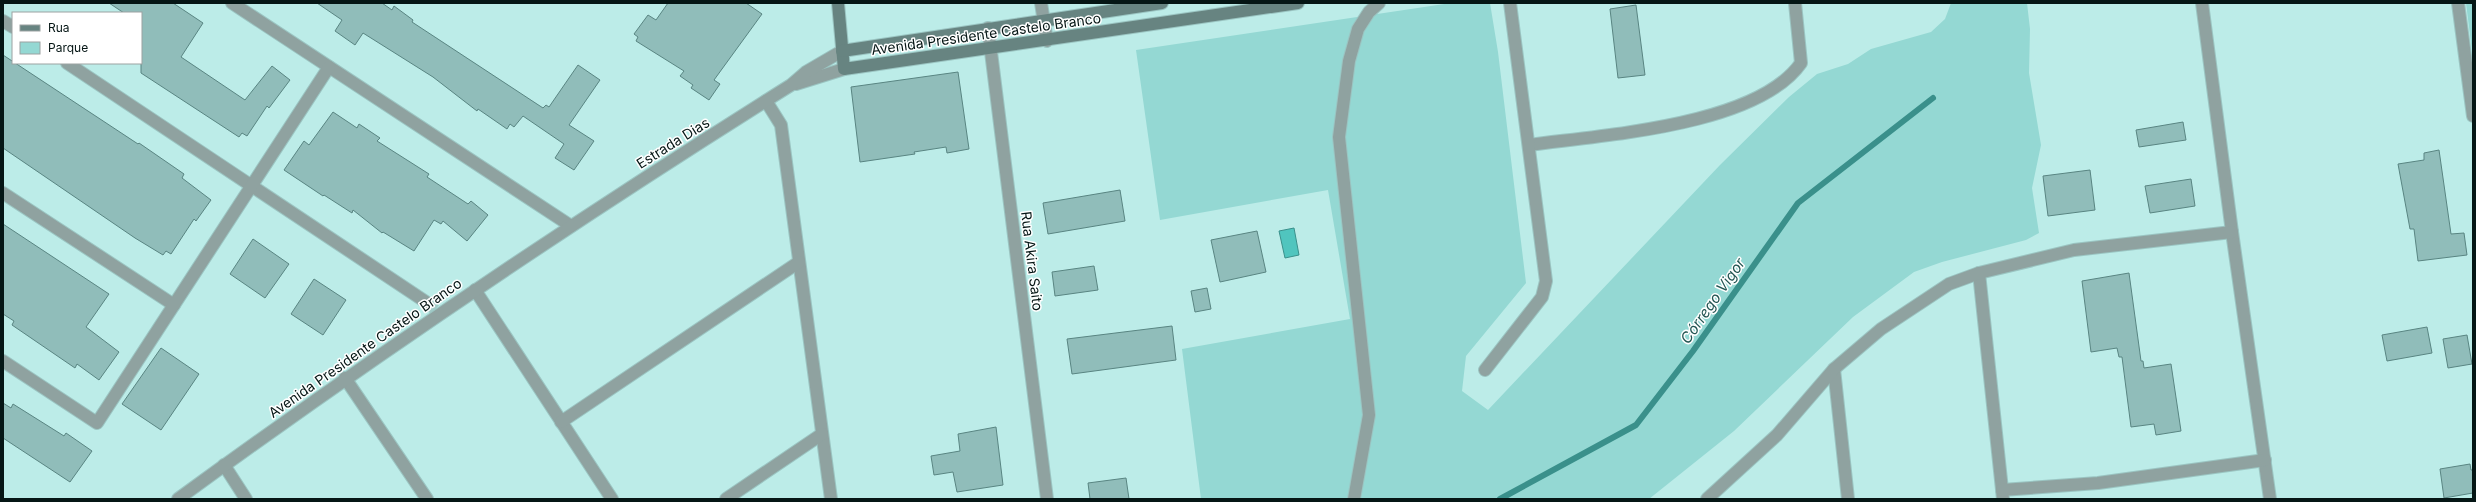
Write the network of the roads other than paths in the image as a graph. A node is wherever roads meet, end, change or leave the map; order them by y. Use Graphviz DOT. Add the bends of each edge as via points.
graph roads {
  1 [pos="232,3"];
  2 [pos="838,3"];
  3 [pos="1041,3"];
  4 [pos="1162,3"];
  5 [pos="1298,3"];
  6 [pos="1379,3"];
  7 [pos="1510,3"];
  8 [pos="1795,3"];
  9 [pos="2202,3"];
  10 [pos="2458,3"];
  11 [pos="1043,20"];
  12 [pos="3,21"];
  13 [pos="12,26"];
  14 [pos="988,28"];
  15 [pos="1047,41"];
  16 [pos="990,49"];
  17 [pos="842,50"];
  18 [pos="69,64"];
  19 [pos="328,67"];
  20 [pos="844,69"];
  21 [pos="792,85"];
  22 [pos="766,101"];
  23 [pos="2473,116"];
  24 [pos="1529,145"];
  25 [pos="252,185"];
  26 [pos="3,193"];
  27 [pos="571,226"];
  28 [pos="2232,232"];
  29 [pos="799,262"];
  30 [pos="1979,273"];
  31 [pos="474,290"];
  32 [pos="426,302"];
  33 [pos="174,305"];
  34 [pos="3,361"];
  35 [pos="1834,369"];
  36 [pos="1485,370"];
  37 [pos="345,378"];
  38 [pos="561,422"];
  39 [pos="822,434"];
  40 [pos="2265,460"];
  41 [pos="224,466"];
  42 [pos="2003,494"];
  43 [pos="178,499"];
  44 [pos="246,499"];
  45 [pos="427,499"];
  46 [pos="612,499"];
  47 [pos="726,499"];
  48 [pos="831,499"];
  49 [pos="1047,499"];
  50 [pos="1354,499"];
  51 [pos="1707,499"];
  52 [pos="1848,499"];
  53 [pos="2270,499"];
  1 -- 19 [label="street"];
  2 -- 17 [label="street"];
  3 -- 11 [label="street"];
  4 -- 11 [label="street, Avenida Presidente Castelo Branco"];
  5 -- 15 [label="street, Avenida Presidente Castelo Branco"];
  6 -- 50 [label="street" via="1369,12 1358,29 1349,61 1339,137 1370,414"];
  7 -- 24 [label="street"];
  8 -- 24 [label="street" via="1801,62 1794,73 1775,88 1713,116 1663,126"];
  9 -- 28 [label="street"];
  10 -- 23 [label="street"];
  11 -- 14 [label="street, Avenida Presidente Castelo Branco"];
  11 -- 15 [label="street"];
  12 -- 13 [label="street"];
  14 -- 16 [label="street, Rua Akira Saito"];
  14 -- 17 [label="street, Avenida Presidente Castelo Branco"];
  15 -- 16 [label="street, Avenida Presidente Castelo Branco"];
  16 -- 20 [label="street, Avenida Presidente Castelo Branco"];
  16 -- 49 [label="street, Rua Akira Saito"];
  17 -- 20 [label="street"];
  17 -- 21 [label="street, Estrada Dias" via="806,72"];
  18 -- 25 [label="street"];
  19 -- 25 [label="street"];
  19 -- 27 [label="street"];
  20 -- 21 [label="street, Estrada Dias"];
  21 -- 22 [label="street, Estrada Dias"];
  22 -- 27 [label="street, Estrada Dias"];
  22 -- 29 [label="street" via="781,125"];
  24 -- 36 [label="street" via="1546,281 1542,297"];
  25 -- 32 [label="street"];
  25 -- 33 [label="street"];
  26 -- 33 [label="street"];
  27 -- 31 [label="street, Avenida Presidente Castelo Branco"];
  28 -- 30 [label="street" via="2074,250"];
  28 -- 40 [label="street"];
  29 -- 38 [label="street"];
  29 -- 39 [label="street"];
  30 -- 35 [label="street" via="1949,284 1881,329"];
  30 -- 42 [label="street"];
  31 -- 37 [label="street, Avenida Presidente Castelo Branco"];
  31 -- 38 [label="street"];
  33 -- 34 [label="street" via="97,423"];
  35 -- 51 [label="street" via="1776,435"];
  35 -- 52 [label="street"];
  37 -- 41 [label="street, Avenida Presidente Castelo Branco"];
  37 -- 45 [label="street"];
  38 -- 46 [label="street"];
  39 -- 47 [label="street"];
  39 -- 48 [label="street"];
  40 -- 42 [label="street"];
  40 -- 53 [label="street"];
  41 -- 43 [label="street, Avenida Presidente Castelo Branco"];
  41 -- 44 [label="street"];
}
